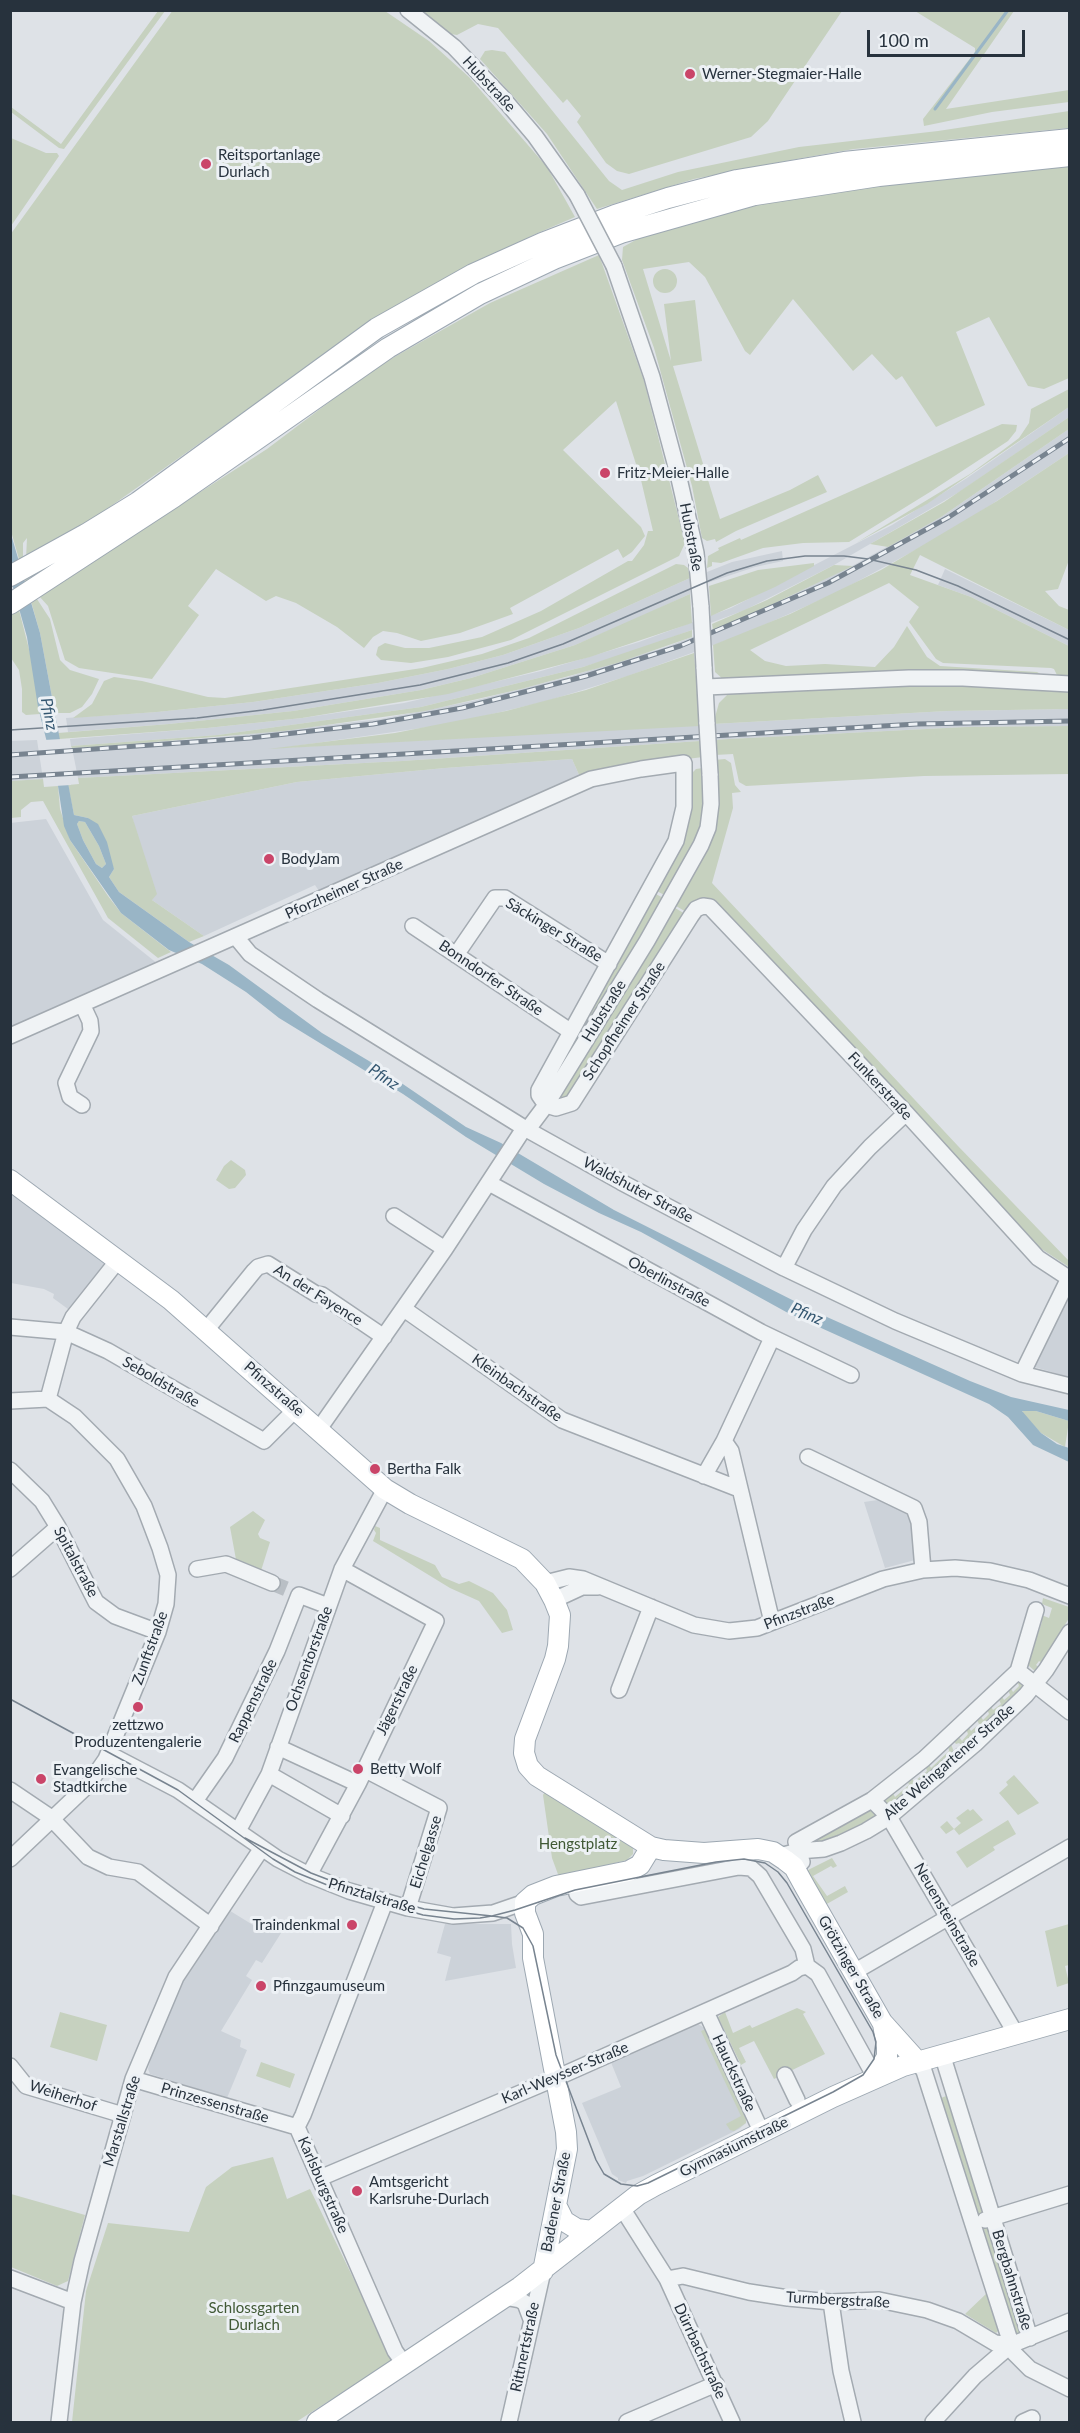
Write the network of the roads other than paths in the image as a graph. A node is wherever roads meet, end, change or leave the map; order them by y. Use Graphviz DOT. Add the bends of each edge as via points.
graph roads {
  1 [pos="408,10"];
  2 [pos="1070,139"];
  3 [pos="1070,156"];
  4 [pos="10,576"];
  5 [pos="11,604"];
  6 [pos="1070,684"];
  7 [pos="706,687"];
  8 [pos="684,763"];
  9 [pos="691,916"];
  10 [pos="413,926"];
  11 [pos="236,938"];
  12 [pos="456,955"];
  13 [pos="609,964"];
  14 [pos="83,1006"];
  15 [pos="570,1031"];
  16 [pos="10,1036"];
  17 [pos="82,1105"];
  18 [pos="546,1105"];
  19 [pos="906,1113"];
  20 [pos="526,1129"];
  21 [pos="10,1180"];
  22 [pos="489,1184"];
  23 [pos="394,1216"];
  24 [pos="445,1249"];
  25 [pos="119,1259"];
  26 [pos="784,1268"];
  27 [pos="1069,1278"];
  28 [pos="404,1309"];
  29 [pos="10,1327"];
  30 [pos="207,1329"];
  31 [pos="66,1332"];
  32 [pos="384,1337"];
  33 [pos="772,1338"];
  34 [pos="1022,1374"];
  35 [pos="851,1376"];
  36 [pos="1070,1386"];
  37 [pos="48,1399"];
  38 [pos="10,1401"];
  39 [pos="296,1409"];
  40 [pos="320,1429"];
  41 [pos="723,1441"];
  42 [pos="808,1457"];
  43 [pos="10,1470"];
  44 [pos="704,1476"];
  45 [pos="385,1489"];
  46 [pos="739,1489"];
  47 [pos="58,1527"];
  48 [pos="10,1569"];
  49 [pos="197,1569"];
  50 [pos="342,1569"];
  51 [pos="922,1570"];
  52 [pos="272,1583"];
  53 [pos="550,1591"];
  54 [pos="1070,1596"];
  55 [pos="328,1606"];
  56 [pos="651,1607"];
  57 [pos="1036,1610"];
  58 [pos="772,1622"];
  59 [pos="158,1632"];
  60 [pos="1070,1632"];
  61 [pos="1018,1671"];
  62 [pos="1037,1683"];
  63 [pos="619,1690"];
  64 [pos="1070,1712"];
  65 [pos="278,1747"];
  66 [pos="109,1754"];
  67 [pos="364,1769"];
  68 [pos="268,1774"];
  69 [pos="358,1784"];
  70 [pos="10,1790"];
  71 [pos="872,1800"];
  72 [pos="195,1801"];
  73 [pos="342,1816"];
  74 [pos="889,1816"];
  75 [pos="57,1825"];
  76 [pos="230,1829"];
  77 [pos="651,1847"];
  78 [pos="1070,1847"];
  79 [pos="261,1848"];
  80 [pos="10,1858"];
  81 [pos="793,1859"];
  82 [pos="309,1875"];
  83 [pos="574,1881"];
  84 [pos="385,1902"];
  85 [pos="525,1902"];
  86 [pos="408,1908"];
  87 [pos="949,1917"];
  88 [pos="211,1926"];
  89 [pos="807,1966"];
  90 [pos="854,1972"];
  91 [pos="706,2012"];
  92 [pos="1070,2019"];
  93 [pos="882,2022"];
  94 [pos="1016,2034"];
  95 [pos="942,2054"];
  96 [pos="917,2061"];
  97 [pos="10,2066"];
  98 [pos="785,2075"];
  99 [pos="875,2077"];
  100 [pos="556,2078"];
  101 [pos="133,2079"];
  102 [pos="797,2100"];
  103 [pos="123,2115"];
  104 [pos="297,2127"];
  105 [pos="762,2133"];
  106 [pos="321,2178"];
  107 [pos="1070,2194"];
  108 [pos="556,2205"];
  109 [pos="622,2208"];
  110 [pos="993,2218"];
  111 [pos="974,2224"];
  112 [pos="592,2231"];
  113 [pos="543,2271"];
  114 [pos="10,2278"];
  115 [pos="667,2279"];
  116 [pos="504,2297"];
  117 [pos="73,2302"];
  118 [pos="831,2302"];
  119 [pos="531,2319"];
  120 [pos="1070,2321"];
  121 [pos="1030,2338"];
  122 [pos="1011,2345"];
  123 [pos="405,2365"];
  124 [pos="716,2384"];
  125 [pos="1070,2389"];
  126 [pos="59,2422"];
  127 [pos="317,2422"];
  128 [pos="509,2422"];
  129 [pos="627,2422"];
  130 [pos="732,2422"];
  131 [pos="853,2422"];
  132 [pos="933,2422"];
  1 -- 7 [label="street, Hubstraße, bridge" via="454,47 535,136 577,195 614,266 652,377 696,553"];
  2 -- 4 [label="main road" via="844,162 748,178 668,198 542,243 473,274 377,328 138,502"];
  3 -- 5 [label="main road" via="879,176 755,195 621,233 554,260 480,294 388,348 174,497"];
  6 -- 7 [label="street" via="920,678"];
  7 -- 18 [label="street, Hubstraße, bridge" via="711,804 708,828 695,860"];
  8 -- 11 [label="street, Pforzheimer Straße" via="591,779"];
  8 -- 13 [label="street, Hubstraße" via="684,807 676,841"];
  9 -- 18 [label="street, Schopfheimer Straße" via="572,1103 556,1108"];
  9 -- 19 [label="street, Funkerstraße" via="704,906 716,913"];
  10 -- 12 [label="street, Bonndorfer Straße"];
  11 -- 14 [label="street, Pforzheimer Straße"];
  11 -- 20 [label="street, Waldshuter Straße" via="250,954 318,1000"];
  12 -- 13 [label="street, Säckinger Straße" via="495,898 505,898"];
  12 -- 15 [label="street, Bonndorfer Straße"];
  13 -- 15 [label="street, Hubstraße"];
  14 -- 16 [label="street, Pforzheimer Straße"];
  14 -- 17 [label="street" via="91,1031 66,1083 70,1097"];
  15 -- 18 [label="street, Hubstraße" via="539,1090"];
  18 -- 20 [label="street, Hubstraße"];
  19 -- 26 [label="street" via="834,1186"];
  19 -- 27 [label="street, Funkerstraße" via="1038,1258"];
  20 -- 22 [label="street, Hubstraße"];
  20 -- 26 [label="street, Waldshuter Straße"];
  21 -- 25 [label="main road, Pfinzstraße"];
  22 -- 24 [label="street, Hubstraße"];
  22 -- 33 [label="street, Oberlinstraße"];
  23 -- 24 [label="street"];
  24 -- 28 [label="street, Hubstraße"];
  25 -- 30 [label="main road, Pfinzstraße"];
  25 -- 31 [label="street" via="73,1317"];
  26 -- 34 [label="street, Waldshuter Straße"];
  27 -- 34 [label="street"];
  28 -- 32 [label="street, Hubstraße"];
  28 -- 44 [label="street, Kleinbachstraße" via="562,1420"];
  29 -- 31 [label="street, Seboldstraße"];
  30 -- 32 [label="street, An der Fayence" via="258,1266 268,1264"];
  30 -- 39 [label="main road, Pfinzstraße"];
  31 -- 37 [label="street"];
  31 -- 39 [label="street, Seboldstraße" via="108,1351 264,1441"];
  32 -- 40 [label="street, Hubstraße"];
  33 -- 35 [label="street, Oberlinstraße"];
  33 -- 41 [label="street"];
  34 -- 36 [label="street, Waldshuter Straße"];
  37 -- 38 [label="street"];
  37 -- 59 [label="street, Zunftstraße" via="75,1417 117,1459 144,1506 168,1575 166,1604"];
  39 -- 40 [label="main road, Pfinzstraße"];
  40 -- 45 [label="main road, Pfinzstraße"];
  41 -- 44 [label="street"];
  41 -- 46 [label="street" via="731,1451"];
  42 -- 51 [label="street" via="914,1508 919,1522"];
  43 -- 47 [label="street, Spitalstraße" via="42,1501"];
  44 -- 46 [label="street, Kleinbachstraße"];
  45 -- 50 [label="street, Ochsentorstraße"];
  45 -- 53 [label="main road, Pfinzstraße" via="522,1558"];
  46 -- 58 [label="street"];
  47 -- 48 [label="street"];
  47 -- 59 [label="street, Spitalstraße" via="96,1602 116,1616"];
  49 -- 52 [label="street" via="226,1564"];
  50 -- 55 [label="street, Ochsentorstraße"];
  50 -- 67 [label="street, Jägerstraße" via="436,1621"];
  51 -- 54 [label="street, Pfinzstraße" via="990,1571 1029,1580"];
  51 -- 58 [label="street, Pfinzstraße" via="883,1579"];
  53 -- 56 [label="street, Pfinzstraße" via="607,1589"];
  53 -- 77 [label="main road" via="560,1615 558,1646 527,1731 524,1753 528,1766 537,1776"];
  55 -- 65 [label="street, Ochsentorstraße"];
  55 -- 72 [label="street, Rappenstraße" via="294,1592 277,1651 225,1758"];
  56 -- 58 [label="street, Pfinzstraße" via="694,1625 729,1631 758,1628"];
  56 -- 63 [label="street"];
  57 -- 61 [label="street"];
  59 -- 66 [label="street, Zunftstraße"];
  60 -- 62 [label="street, Alte Weingartener Straße"];
  61 -- 62 [label="street"];
  61 -- 71 [label="street, Alte Weingartener Straße" via="924,1759"];
  62 -- 64 [label="street"];
  62 -- 74 [label="street, Alte Weingartener Straße" via="975,1744"];
  65 -- 68 [label="street, Ochsentorstraße"];
  65 -- 69 [label="street"];
  66 -- 72 [label="street, Pfinztalstraße"];
  66 -- 75 [label="street, Zunftstraße"];
  67 -- 69 [label="street, Jägerstraße"];
  67 -- 86 [label="street, Eichelgasse" via="439,1808"];
  68 -- 73 [label="street"];
  68 -- 76 [label="street, Ochsentorstraße"];
  69 -- 73 [label="street, Jägerstraße"];
  70 -- 75 [label="street"];
  71 -- 74 [label="street, Neuensteinstraße"];
  71 -- 81 [label="street, Alte Weingartener Straße" via="796,1842"];
  72 -- 76 [label="street, Pfinztalstraße"];
  73 -- 82 [label="street, Jägerstraße"];
  74 -- 81 [label="street, Alte Weingartener Straße" via="866,1831"];
  74 -- 87 [label="street, Neuensteinstraße"];
  75 -- 80 [label="street, Zunftstraße"];
  75 -- 88 [label="street" via="88,1857 110,1867 138,1872"];
  76 -- 79 [label="street, Pfinztalstraße"];
  77 -- 81 [label="main road" via="704,1852 758,1849"];
  77 -- 83 [label="main road, Pfinztalstraße" via="640,1865 629,1871"];
  78 -- 87 [label="street"];
  79 -- 82 [label="street, Pfinztalstraße"];
  79 -- 88 [label="street, Marstallstraße"];
  81 -- 90 [label="main road, Grötzinger Straße"];
  82 -- 84 [label="street, Pfinztalstraße"];
  83 -- 85 [label="main road, Pfinztalstraße" via="533,1895"];
  83 -- 89 [label="street" via="581,1897 739,1867 751,1868 760,1876 803,1949"];
  84 -- 86 [label="street, Pfinztalstraße"];
  84 -- 104 [label="street, Karlsburgstraße"];
  85 -- 86 [label="street, Pfinztalstraße" via="493,1913 468,1916"];
  85 -- 100 [label="main road, Badener Straße"];
  87 -- 90 [label="street"];
  87 -- 94 [label="street, Neuensteinstraße"];
  88 -- 101 [label="street, Marstallstraße" via="171,1986"];
  89 -- 91 [label="street, Karl-Weysser-Straße"];
  89 -- 99 [label="street" via="818,1974"];
  90 -- 93 [label="main road, Grötzinger Straße"];
  91 -- 100 [label="street, Karl-Weysser-Straße"];
  91 -- 105 [label="street, Hauckstraße"];
  92 -- 94 [label="main road"];
  93 -- 96 [label="main road, Grötzinger Straße"];
  93 -- 99 [label="main road" via="887,2051"];
  94 -- 95 [label="main road"];
  95 -- 96 [label="main road, Gymnasiumstraße"];
  95 -- 110 [label="street, Bergbahnstraße"];
  96 -- 99 [label="main road, Gymnasiumstraße"];
  96 -- 111 [label="street, Bergbahnstraße"];
  97 -- 103 [label="street, Weiherhof" via="26,2085"];
  98 -- 102 [label="street"];
  99 -- 105 [label="main road, Gymnasiumstraße"];
  100 -- 106 [label="street, Karl-Weysser-Straße"];
  100 -- 108 [label="main road, Badener Straße" via="567,2149"];
  101 -- 103 [label="street, Marstallstraße"];
  101 -- 104 [label="street, Prinzessenstraße"];
  103 -- 117 [label="street, Marstallstraße"];
  104 -- 106 [label="street, Karlsburgstraße"];
  105 -- 109 [label="main road, Gymnasiumstraße" via="656,2185"];
  106 -- 123 [label="street, Karlsburgstraße" via="395,2351"];
  107 -- 110 [label="street"];
  108 -- 112 [label="main road" via="564,2221 577,2229"];
  108 -- 113 [label="main road, Badener Straße"];
  109 -- 112 [label="main road, Gymnasiumstraße"];
  109 -- 115 [label="street"];
  110 -- 111 [label="street"];
  110 -- 121 [label="street, Bergbahnstraße"];
  111 -- 122 [label="street, Bergbahnstraße"];
  112 -- 113 [label="main road, Gymnasiumstraße"];
  113 -- 116 [label="main road, Badener Straße"];
  113 -- 119 [label="street, Rittnertstraße"];
  114 -- 117 [label="street"];
  115 -- 118 [label="street, Turmbergstraße" via="683,2276 749,2292"];
  115 -- 124 [label="street, Dürrbachstraße"];
  116 -- 119 [label="street" via="525,2303"];
  116 -- 123 [label="main road, Badener Straße"];
  117 -- 126 [label="street, Marstallstraße"];
  118 -- 122 [label="street, Turmbergstraße" via="879,2300 927,2310 958,2321 995,2343"];
  118 -- 131 [label="street"];
  119 -- 128 [label="street, Rittnertstraße"];
  120 -- 121 [label="street"];
  121 -- 122 [label="street, Bergbahnstraße"];
  122 -- 125 [label="street" via="1017,2358 1030,2369"];
  122 -- 132 [label="street" via="975,2376"];
  123 -- 127 [label="main road, Badener Straße"];
  124 -- 129 [label="street"];
  124 -- 130 [label="street, Dürrbachstraße"];
}
